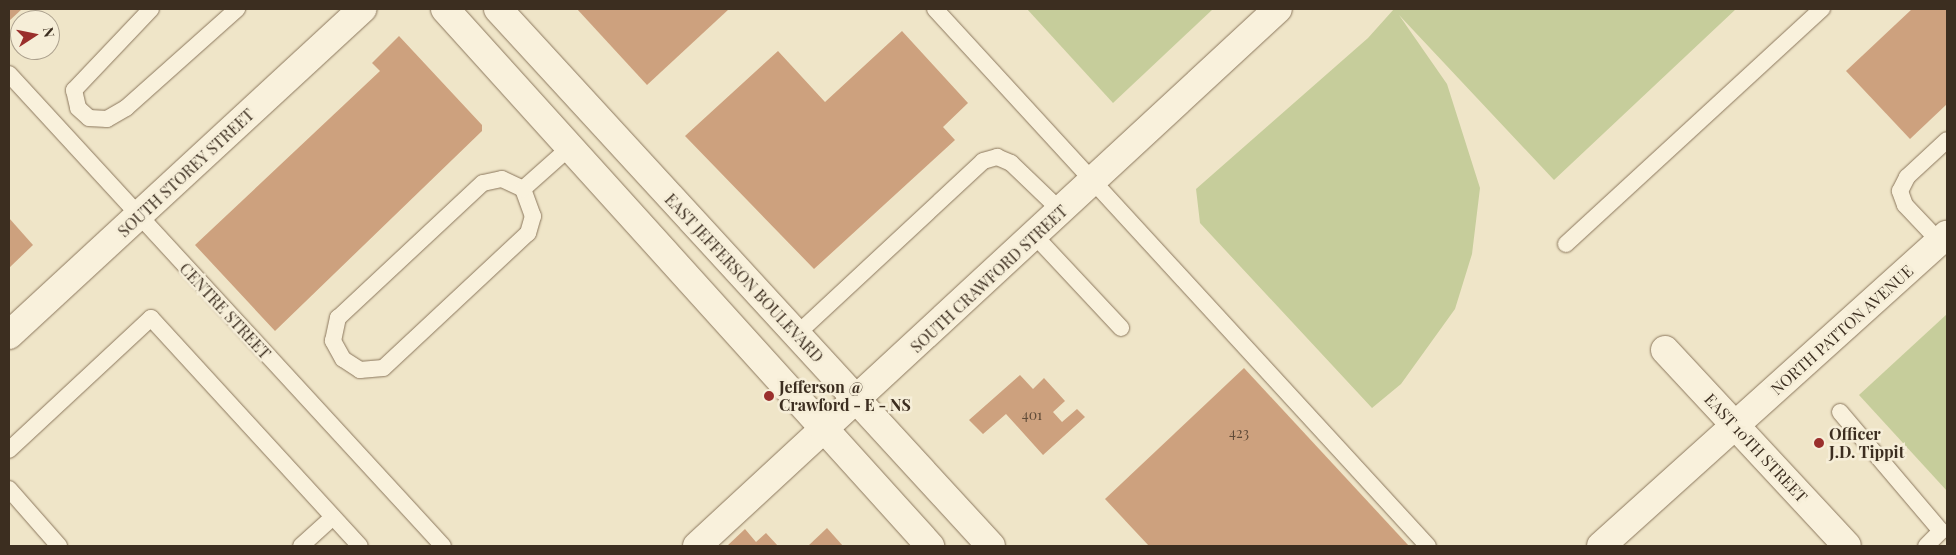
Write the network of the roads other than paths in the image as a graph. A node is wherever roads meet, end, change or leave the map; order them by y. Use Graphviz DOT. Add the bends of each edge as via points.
graph roads {
  1 [pos="151,9"];
  2 [pos="237,9"];
  3 [pos="362,9"];
  4 [pos="445,9"];
  5 [pos="498,9"];
  6 [pos="935,9"];
  7 [pos="1278,9"];
  8 [pos="1822,9"];
  9 [pos="9,74"];
  10 [pos="1947,140"];
  11 [pos="568,149"];
  12 [pos="1093,181"];
  13 [pos="524,189"];
  14 [pos="1061,211"];
  15 [pos="139,219"];
  16 [pos="1035,236"];
  17 [pos="1943,238"];
  18 [pos="1566,244"];
  19 [pos="1121,328"];
  20 [pos="796,335"];
  21 [pos="9,336"];
  22 [pos="1665,350"];
  23 [pos="858,401"];
  24 [pos="1840,412"];
  25 [pos="1736,425"];
  26 [pos="823,431"];
  27 [pos="9,450"];
  28 [pos="9,489"];
  29 [pos="334,517"];
  30 [pos="60,546"];
  31 [pos="300,546"];
  32 [pos="360,546"];
  33 [pos="443,546"];
  34 [pos="697,546"];
  35 [pos="930,546"];
  36 [pos="991,546"];
  37 [pos="1428,546"];
  38 [pos="1601,546"];
  39 [pos="1846,546"];
  40 [pos="1926,546"];
  1 -- 2 [label="lane" via="74,90 78,108 89,118 107,119 126,108"];
  3 -- 15 [label="street, SOUTH STOREY STREET"];
  4 -- 11 [label="street"];
  5 -- 20 [label="street, EAST JEFFERSON BOULEVARD"];
  6 -- 12 [label="lane"];
  7 -- 12 [label="street, SOUTH CRAWFORD STREET"];
  8 -- 18 [label="lane"];
  9 -- 15 [label="lane, CENTRE STREET"];
  10 -- 17 [label="lane" via="1907,177 1900,191 1905,205"];
  11 -- 13 [label="lane"];
  11 -- 26 [label="street"];
  12 -- 14 [label="street, SOUTH CRAWFORD STREET"];
  12 -- 37 [label="lane"];
  13 -- 13 [label="lane" via="502,179 483,182 352,301 338,318 334,330 333,341 343,359 360,370 370,370 383,368 401,354 528,234 533,216"];
  14 -- 16 [label="street, SOUTH CRAWFORD STREET"];
  14 -- 20 [label="lane" via="1011,163 997,157 983,161"];
  15 -- 21 [label="street, SOUTH STOREY STREET"];
  15 -- 33 [label="lane, CENTRE STREET"];
  16 -- 19 [label="lane"];
  16 -- 23 [label="street, SOUTH CRAWFORD STREET"];
  17 -- 25 [label="street, NORTH PATTON AVENUE"];
  20 -- 23 [label="street, EAST JEFFERSON BOULEVARD"];
  22 -- 25 [label="street, EAST 10TH STREET"];
  23 -- 26 [label="street, SOUTH CRAWFORD STREET"];
  23 -- 36 [label="street, EAST JEFFERSON BOULEVARD"];
  24 -- 40 [label="lane" via="1941,532"];
  25 -- 38 [label="street, NORTH PATTON AVENUE"];
  25 -- 39 [label="street, EAST 10TH STREET"];
  26 -- 34 [label="street, SOUTH CRAWFORD STREET"];
  26 -- 35 [label="street"];
  27 -- 29 [label="lane" via="152,318"];
  28 -- 30 [label="lane"];
  29 -- 31 [label="lane"];
  29 -- 32 [label="lane"];
}
